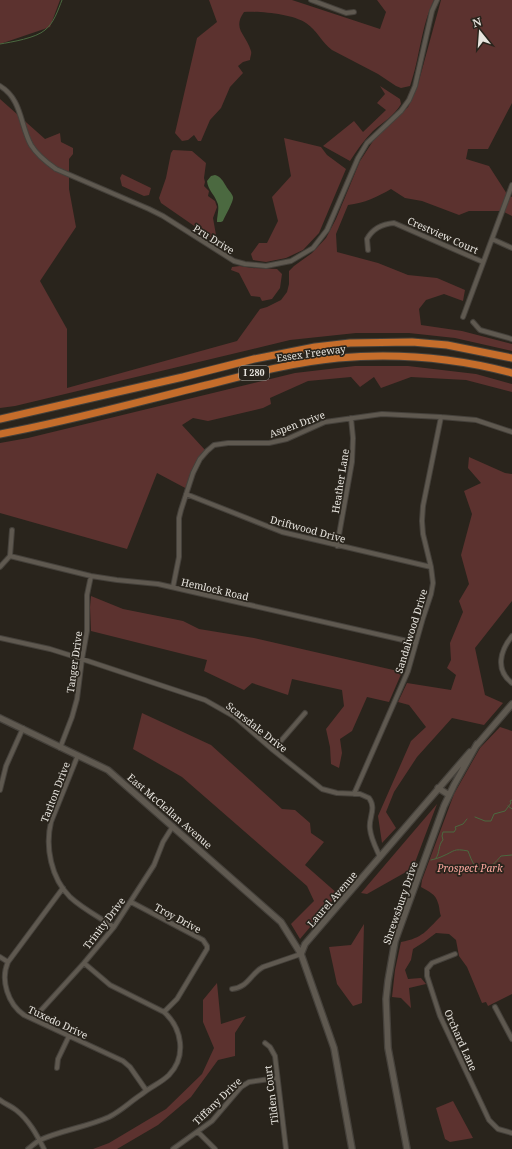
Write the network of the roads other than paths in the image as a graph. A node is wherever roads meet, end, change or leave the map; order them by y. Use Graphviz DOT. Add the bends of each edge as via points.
graph roads {
  1 [pos="311,0"];
  2 [pos="437,0"];
  3 [pos="354,12"];
  4 [pos="0,86"];
  5 [pos="512,185"];
  6 [pos="492,239"];
  7 [pos="512,248"];
  8 [pos="368,250"];
  9 [pos="483,262"];
  10 [pos="463,316"];
  11 [pos="473,322"];
  12 [pos="512,339"];
  13 [pos="512,358"];
  14 [pos="512,373"];
  15 [pos="441,417"];
  16 [pos="351,418"];
  17 [pos="0,419"];
  18 [pos="512,432"];
  19 [pos="0,434"];
  20 [pos="186,494"];
  21 [pos="12,530"];
  22 [pos="337,546"];
  23 [pos="10,556"];
  24 [pos="0,567"];
  25 [pos="431,567"];
  26 [pos="91,576"];
  27 [pos="173,587"];
  28 [pos="512,636"];
  29 [pos="0,638"];
  30 [pos="416,643"];
  31 [pos="82,659"];
  32 [pos="512,683"];
  33 [pos="512,704"];
  34 [pos="305,713"];
  35 [pos="0,718"];
  36 [pos="23,728"];
  37 [pos="477,744"];
  38 [pos="60,748"];
  39 [pos="273,750"];
  40 [pos="78,755"];
  41 [pos="438,788"];
  42 [pos="0,790"];
  43 [pos="354,794"];
  44 [pos="449,795"];
  45 [pos="174,826"];
  46 [pos="380,856"];
  47 [pos="63,888"];
  48 [pos="131,902"];
  49 [pos="114,927"];
  50 [pos="301,954"];
  51 [pos="454,954"];
  52 [pos="0,956"];
  53 [pos="8,962"];
  54 [pos="84,963"];
  55 [pos="232,989"];
  56 [pos="495,1006"];
  57 [pos="164,1012"];
  58 [pos="33,1019"];
  59 [pos="68,1036"];
  60 [pos="512,1039"];
  61 [pos="265,1043"];
  62 [pos="57,1068"];
  63 [pos="277,1078"];
  64 [pos="146,1090"];
  65 [pos="0,1100"];
  66 [pos="198,1132"];
  67 [pos="512,1133"];
  68 [pos="39,1140"];
  69 [pos="28,1149"];
  70 [pos="44,1149"];
  71 [pos="174,1149"];
  72 [pos="215,1149"];
  73 [pos="286,1149"];
  74 [pos="352,1149"];
  75 [pos="407,1149"];
  1 -- 3 [label="street" via="346,13"];
  2 -- 4 [label="street, Pru Drive" via="415,86 409,100 367,143 324,235 313,248 299,258 275,265 234,261 163,216 46,162 32,147 15,101"];
  5 -- 6 [label="street"];
  6 -- 7 [label="street"];
  6 -- 9 [label="street"];
  8 -- 9 [label="street, Crestview Court" via="367,239 373,230 386,223 394,223"];
  9 -- 10 [label="street"];
  11 -- 12 [label="street" via="480,330"];
  13 -- 17 [label="highway, Essex Freeway / I 280" via="412,342 350,343 316,347"];
  14 -- 19 [label="highway, Essex Freeway / I 280" via="448,360 412,357 331,359 264,370 84,416"];
  15 -- 16 [label="street, Aspen Drive" via="382,414"];
  15 -- 18 [label="street, Aspen Drive" via="476,420"];
  15 -- 25 [label="street, Sandalwood Drive" via="423,506 423,534"];
  16 -- 20 [label="street, Aspen Drive" via="325,422 276,442 214,445 200,459"];
  16 -- 22 [label="street, Heather Lane" via="352,462"];
  20 -- 22 [label="street, Driftwood Drive" via="282,532"];
  20 -- 27 [label="street, Aspen Drive" via="179,518 179,557"];
  21 -- 23 [label="street"];
  22 -- 25 [label="street, Driftwood Drive"];
  23 -- 24 [label="street"];
  23 -- 26 [label="street, Hemlock Road"];
  25 -- 30 [label="street, Sandalwood Drive" via="431,594"];
  26 -- 27 [label="street, Hemlock Road"];
  26 -- 31 [label="street, Tanger Drive" via="87,595 88,631"];
  27 -- 30 [label="street, Hemlock Road"];
  28 -- 32 [label="street" via="503,650 501,662 504,676"];
  29 -- 31 [label="street, Scarsdale Drive"];
  30 -- 43 [label="street, Sandalwood Drive" via="399,694"];
  31 -- 38 [label="street, Tanger Drive" via="77,699"];
  31 -- 39 [label="street, Scarsdale Drive" via="205,700 235,717"];
  33 -- 37 [label="street, Laurel Avenue"];
  34 -- 39 [label="street"];
  35 -- 36 [label="street, East McClellan Avenue"];
  36 -- 38 [label="street, East McClellan Avenue"];
  36 -- 42 [label="street" via="6,766"];
  37 -- 41 [label="street, Laurel Avenue"];
  37 -- 44 [label="street, Shrewsbury Drive"];
  38 -- 40 [label="street, East McClellan Avenue"];
  39 -- 43 [label="street, Scarsdale Drive" via="322,789"];
  40 -- 45 [label="street, East McClellan Avenue" via="108,770"];
  40 -- 47 [label="street, Tarlton Drive" via="48,832 50,855"];
  41 -- 44 [label="street"];
  41 -- 46 [label="street, Laurel Avenue"];
  43 -- 46 [label="street, Scarsdale Drive" via="366,796 372,804 370,828"];
  44 -- 75 [label="street, Shrewsbury Drive" via="395,941 388,981 388,1048"];
  45 -- 48 [label="street, Trinity Drive"];
  45 -- 50 [label="street, East McClellan Avenue" via="277,917"];
  46 -- 50 [label="street, Laurel Avenue" via="305,944"];
  47 -- 49 [label="street, Tarlton Drive" via="79,904"];
  47 -- 53 [label="street, Tuxedo Drive"];
  48 -- 49 [label="street, Trinity Drive"];
  48 -- 57 [label="street, Troy Drive" via="206,943 207,949 177,999"];
  49 -- 54 [label="street, Trinity Drive"];
  50 -- 55 [label="street" via="263,967 245,985"];
  50 -- 74 [label="street" via="334,1048"];
  51 -- 67 [label="street, Orchard Lane" via="432,963 426,969 427,976 440,1016 489,1120 498,1129"];
  52 -- 53 [label="street"];
  53 -- 58 [label="street, Tuxedo Drive" via="5,978 9,998 19,1012"];
  54 -- 57 [label="street" via="110,986"];
  54 -- 58 [label="street, Trinity Drive"];
  56 -- 60 [label="street"];
  57 -- 64 [label="street" via="177,1029 179,1057 169,1075"];
  58 -- 59 [label="street, Tuxedo Drive"];
  59 -- 62 [label="street"];
  59 -- 64 [label="street, Tuxedo Drive" via="123,1061"];
  61 -- 63 [label="street, Tilden Court" via="275,1056"];
  63 -- 66 [label="street, Tiffany Drive" via="249,1082 241,1087 221,1111"];
  63 -- 73 [label="street, Tilden Court"];
  64 -- 68 [label="street" via="111,1116"];
  65 -- 68 [label="street" via="23,1116"];
  66 -- 71 [label="street, Tiffany Drive"];
  66 -- 72 [label="street"];
  68 -- 69 [label="street"];
  68 -- 70 [label="street"];
}
